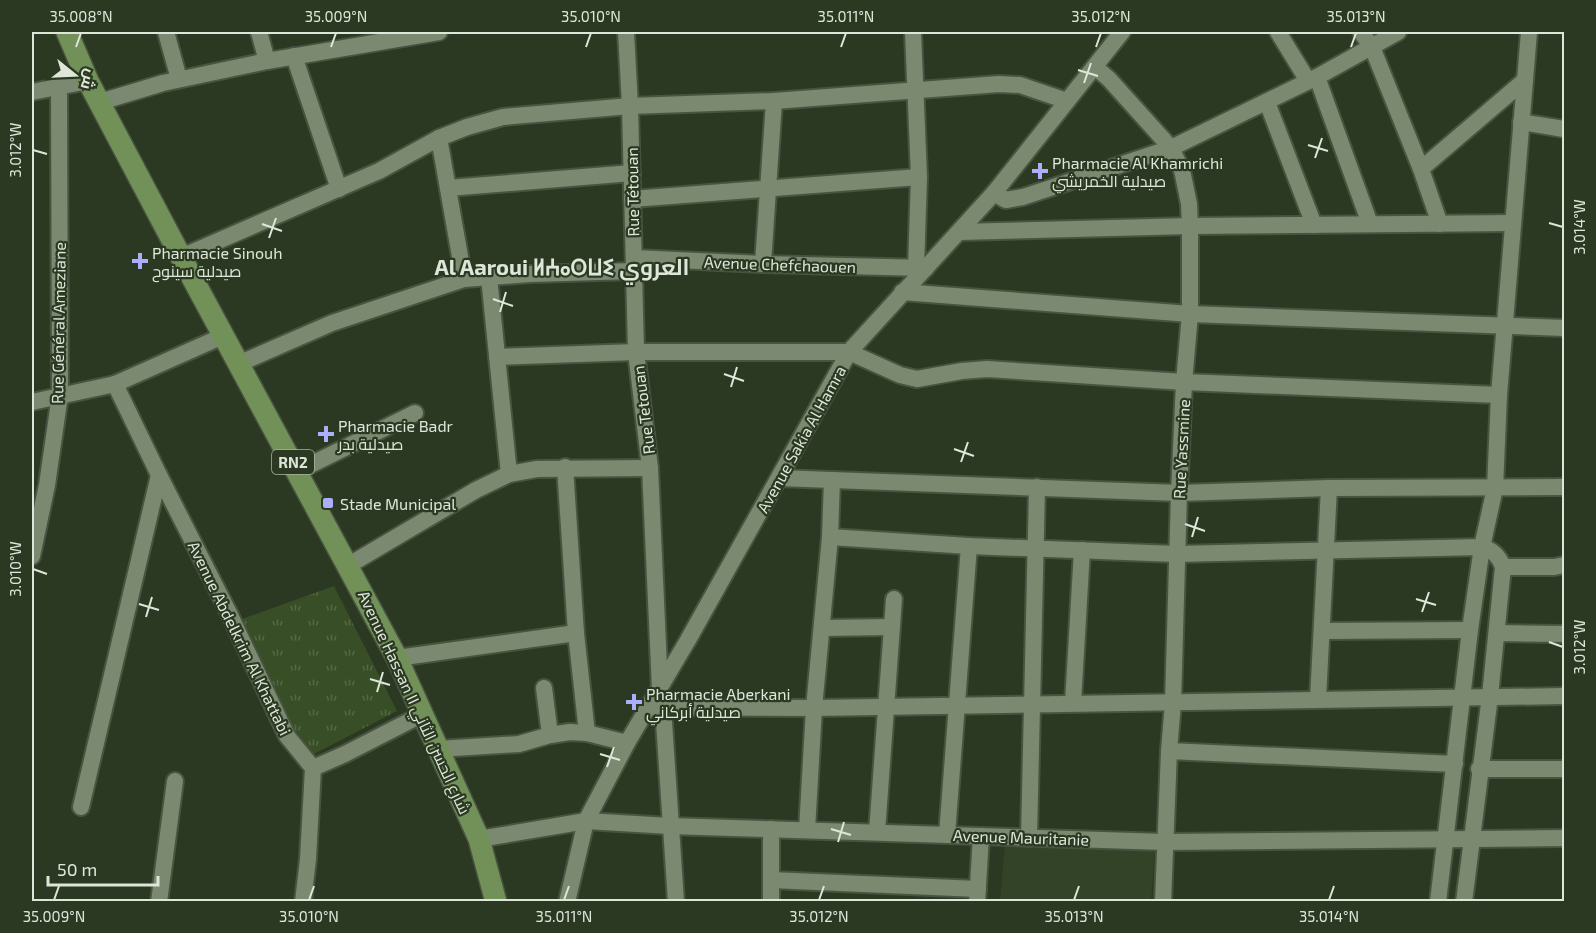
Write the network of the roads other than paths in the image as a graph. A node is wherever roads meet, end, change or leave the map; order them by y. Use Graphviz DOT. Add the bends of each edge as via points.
graph roads {
  1 [pos="67,32"];
  2 [pos="166,32"];
  3 [pos="259,32"];
  4 [pos="439,32"];
  5 [pos="626,32"];
  6 [pos="913,32"];
  7 [pos="1122,32"];
  8 [pos="1278,32"];
  9 [pos="1361,32"];
  10 [pos="1398,32"];
  11 [pos="1529,32"];
  12 [pos="1372,47"];
  13 [pos="294,56"];
  14 [pos="267,61"];
  15 [pos="1095,67"];
  16 [pos="1312,79"];
  17 [pos="179,80"];
  18 [pos="1525,80"];
  19 [pos="88,81"];
  20 [pos="59,87"];
  21 [pos="915,91"];
  22 [pos="32,92"];
  23 [pos="1067,100"];
  24 [pos="774,101"];
  25 [pos="100,102"];
  26 [pos="1267,102"];
  27 [pos="630,106"];
  28 [pos="1521,122"];
  29 [pos="1564,129"];
  30 [pos="439,138"];
  31 [pos="1171,148"];
  32 [pos="1421,169"];
  33 [pos="632,174"];
  34 [pos="919,177"];
  35 [pos="448,188"];
  36 [pos="768,188"];
  37 [pos="339,189"];
  38 [pos="994,193"];
  39 [pos="632,199"];
  40 [pos="1514,223"];
  41 [pos="1370,224"];
  42 [pos="1440,224"];
  43 [pos="1314,225"];
  44 [pos="1190,226"];
  45 [pos="959,232"];
  46 [pos="181,257"];
  47 [pos="763,264"];
  48 [pos="634,265"];
  49 [pos="921,268"];
  50 [pos="489,277"];
  51 [pos="464,279"];
  52 [pos="902,292"];
  53 [pos="1190,314"];
  54 [pos="1504,326"];
  55 [pos="1564,328"];
  56 [pos="224,336"];
  57 [pos="636,352"];
  58 [pos="849,352"];
  59 [pos="497,357"];
  60 [pos="238,364"];
  61 [pos="1184,382"];
  62 [pos="115,384"];
  63 [pos="60,395"];
  64 [pos="1499,395"];
  65 [pos="32,402"];
  66 [pos="415,413"];
  67 [pos="565,467"];
  68 [pos="650,468"];
  69 [pos="298,471"];
  70 [pos="509,474"];
  71 [pos="159,475"];
  72 [pos="779,478"];
  73 [pos="832,480"];
  74 [pos="39,486"];
  75 [pos="1564,487"];
  76 [pos="1037,488"];
  77 [pos="1495,488"];
  78 [pos="1329,489"];
  79 [pos="1179,493"];
  80 [pos="830,537"];
  81 [pos="969,546"];
  82 [pos="1482,547"];
  83 [pos="1035,549"];
  84 [pos="1082,550"];
  85 [pos="1327,551"];
  86 [pos="1176,554"];
  87 [pos="32,556"];
  88 [pos="349,565"];
  89 [pos="1564,565"];
  90 [pos="1503,567"];
  91 [pos="894,599"];
  92 [pos="892,627"];
  93 [pos="822,628"];
  94 [pos="1322,630"];
  95 [pos="1470,630"];
  96 [pos="576,633"];
  97 [pos="1497,633"];
  98 [pos="1564,634"];
  99 [pos="397,658"];
  100 [pos="544,688"];
  101 [pos="660,690"];
  102 [pos="1490,696"];
  103 [pos="1564,696"];
  104 [pos="1463,697"];
  105 [pos="1318,699"];
  106 [pos="1173,703"];
  107 [pos="1031,704"];
  108 [pos="1073,704"];
  109 [pos="885,705"];
  110 [pos="957,705"];
  111 [pos="656,707"];
  112 [pos="814,708"];
  113 [pos="423,714"];
  114 [pos="587,734"];
  115 [pos="550,735"];
  116 [pos="627,743"];
  117 [pos="438,749"];
  118 [pos="1169,751"];
  119 [pos="1455,764"];
  120 [pos="313,768"];
  121 [pos="1479,769"];
  122 [pos="1564,769"];
  123 [pos="175,781"];
  124 [pos="81,807"];
  125 [pos="586,821"];
  126 [pos="670,826"];
  127 [pos="771,829"];
  128 [pos="807,830"];
  129 [pos="877,832"];
  130 [pos="947,835"];
  131 [pos="981,836"];
  132 [pos="1472,837"];
  133 [pos="1029,838"];
  134 [pos="1564,838"];
  135 [pos="478,839"];
  136 [pos="1445,840"];
  137 [pos="1165,842"];
  138 [pos="771,880"];
  139 [pos="977,896"];
  140 [pos="159,902"];
  141 [pos="303,902"];
  142 [pos="496,902"];
  143 [pos="567,902"];
  144 [pos="676,902"];
  145 [pos="771,902"];
  146 [pos="1163,902"];
  147 [pos="1438,902"];
  148 [pos="1464,902"];
  1 -- 19 [label="main road, Avenue Hassan II شارع الحسن الثاني / RN2"];
  2 -- 17 [label="street"];
  3 -- 14 [label="street"];
  4 -- 13 [label="street"];
  5 -- 27 [label="street, Rue Tétouan"];
  6 -- 21 [label="street"];
  7 -- 15 [label="street, Avenue Sakia Al Hamra"];
  8 -- 16 [label="street"];
  9 -- 12 [label="street"];
  10 -- 12 [label="street"];
  11 -- 18 [label="street"];
  12 -- 16 [label="street"];
  12 -- 32 [label="street"];
  13 -- 14 [label="street"];
  13 -- 37 [label="street"];
  14 -- 17 [label="street"];
  15 -- 23 [label="street, Avenue Sakia Al Hamra"];
  15 -- 31 [label="street, Rue Yassmine"];
  16 -- 26 [label="street"];
  16 -- 41 [label="street"];
  17 -- 25 [label="street"];
  18 -- 28 [label="street"];
  18 -- 32 [label="street"];
  19 -- 20 [label="street"];
  19 -- 25 [label="main road, Avenue Hassan II شارع الحسن الثاني / RN2"];
  20 -- 22 [label="street"];
  20 -- 63 [label="street, Rue Général Ameziane"];
  21 -- 23 [label="street" via="1020,85"];
  21 -- 24 [label="street"];
  21 -- 34 [label="street"];
  23 -- 38 [label="street, Avenue Sakia Al Hamra"];
  24 -- 27 [label="street"];
  24 -- 36 [label="street"];
  25 -- 46 [label="main road, Avenue Hassan II شارع الحسن الثاني / RN2"];
  26 -- 31 [label="street"];
  26 -- 43 [label="street"];
  27 -- 30 [label="street" via="503,117"];
  27 -- 33 [label="street, Rue Tétouan"];
  28 -- 29 [label="street"];
  28 -- 40 [label="street"];
  30 -- 35 [label="street"];
  30 -- 37 [label="street"];
  31 -- 38 [label="street" via="1023,197 1006,200"];
  31 -- 44 [label="street, Rue Yassmine" via="1187,187"];
  32 -- 42 [label="street"];
  33 -- 35 [label="street"];
  33 -- 39 [label="street, Rue Tétouan"];
  34 -- 36 [label="street"];
  34 -- 49 [label="street"];
  35 -- 51 [label="street"];
  36 -- 39 [label="street"];
  36 -- 47 [label="street"];
  37 -- 46 [label="street"];
  38 -- 45 [label="street, Avenue Sakia Al Hamra"];
  39 -- 48 [label="street, Rue Tétouan"];
  40 -- 42 [label="street"];
  40 -- 54 [label="street"];
  41 -- 42 [label="street"];
  41 -- 43 [label="street"];
  43 -- 44 [label="street"];
  44 -- 45 [label="street"];
  44 -- 53 [label="street, Rue Yassmine"];
  45 -- 49 [label="street, Avenue Sakia Al Hamra"];
  46 -- 56 [label="main road, Avenue Hassan II شارع الحسن الثاني / RN2"];
  47 -- 48 [label="street, Avenue Chefchaouen"];
  47 -- 49 [label="street, Avenue Chefchaouen"];
  48 -- 50 [label="street, Avenue Chefchaouen"];
  48 -- 57 [label="street, Rue Tétouan"];
  49 -- 52 [label="street, Avenue Sakia Al Hamra"];
  50 -- 51 [label="street, Avenue Chefchaouen"];
  50 -- 59 [label="street"];
  51 -- 60 [label="street, Avenue Chefchaouen" via="332,323"];
  52 -- 53 [label="street"];
  52 -- 58 [label="street, Avenue Sakia Al Hamra"];
  53 -- 54 [label="street"];
  53 -- 61 [label="street, Rue Yassmine"];
  54 -- 55 [label="street"];
  54 -- 64 [label="street"];
  56 -- 60 [label="main road, Avenue Hassan II شارع الحسن الثاني / RN2"];
  56 -- 62 [label="street"];
  57 -- 58 [label="street"];
  57 -- 59 [label="street"];
  57 -- 68 [label="street, Rue Tetouan"];
  58 -- 61 [label="street" via="918,379 987,369"];
  58 -- 72 [label="street, Avenue Sakia Al Hamra"];
  59 -- 70 [label="street"];
  60 -- 69 [label="main road, Avenue Hassan II شارع الحسن الثاني / RN2"];
  61 -- 64 [label="street"];
  61 -- 79 [label="street, Rue Yassmine"];
  62 -- 63 [label="street"];
  62 -- 71 [label="street, Avenue Abdelkrim Al Khattabi"];
  63 -- 65 [label="street"];
  63 -- 74 [label="street, Rue Général Ameziane"];
  64 -- 77 [label="street"];
  66 -- 69 [label="street"];
  67 -- 68 [label="street"];
  67 -- 70 [label="street"];
  67 -- 96 [label="street"];
  68 -- 101 [label="street"];
  69 -- 88 [label="main road, Avenue Hassan II شارع الحسن الثاني / RN2"];
  70 -- 88 [label="street"];
  71 -- 120 [label="street, Avenue Abdelkrim Al Khattabi" via="287,736"];
  71 -- 124 [label="street"];
  72 -- 73 [label="street"];
  72 -- 101 [label="street, Avenue Sakia Al Hamra"];
  73 -- 76 [label="street"];
  73 -- 80 [label="street"];
  74 -- 87 [label="street, Rue Général Ameziane"];
  75 -- 77 [label="street"];
  76 -- 79 [label="street"];
  76 -- 83 [label="street"];
  77 -- 78 [label="street"];
  77 -- 82 [label="street"];
  78 -- 79 [label="street"];
  78 -- 85 [label="street"];
  79 -- 86 [label="street, Rue Yassmine"];
  80 -- 81 [label="street"];
  80 -- 93 [label="street"];
  81 -- 83 [label="street"];
  81 -- 110 [label="street"];
  82 -- 85 [label="street"];
  82 -- 90 [label="street" via="1496,554"];
  82 -- 95 [label="street"];
  83 -- 84 [label="street"];
  83 -- 107 [label="street"];
  84 -- 86 [label="street"];
  84 -- 108 [label="street"];
  85 -- 86 [label="street"];
  85 -- 94 [label="street"];
  86 -- 106 [label="street, Rue Yassmine"];
  88 -- 99 [label="main road, Avenue Hassan II شارع الحسن الثاني / RN2"];
  89 -- 90 [label="street"];
  90 -- 97 [label="street"];
  91 -- 92 [label="street"];
  92 -- 93 [label="street"];
  92 -- 109 [label="street"];
  93 -- 112 [label="street"];
  94 -- 95 [label="street"];
  94 -- 105 [label="street"];
  95 -- 104 [label="street"];
  96 -- 99 [label="street"];
  96 -- 114 [label="street"];
  97 -- 98 [label="street"];
  97 -- 102 [label="street"];
  99 -- 113 [label="main road, Avenue Hassan II شارع الحسن الثاني / RN2"];
  100 -- 115 [label="street"];
  101 -- 111 [label="street, Avenue Sakia Al Hamra"];
  102 -- 103 [label="street"];
  102 -- 104 [label="street"];
  102 -- 121 [label="street"];
  104 -- 105 [label="street"];
  104 -- 119 [label="street"];
  105 -- 106 [label="street"];
  106 -- 108 [label="street"];
  106 -- 118 [label="street, Rue Yassmine"];
  107 -- 108 [label="street"];
  107 -- 110 [label="street"];
  107 -- 133 [label="street"];
  109 -- 110 [label="street"];
  109 -- 112 [label="street"];
  109 -- 129 [label="street"];
  110 -- 130 [label="street"];
  111 -- 112 [label="street"];
  111 -- 116 [label="street, Avenue Sakia Al Hamra"];
  111 -- 126 [label="street"];
  112 -- 128 [label="street"];
  113 -- 117 [label="main road, Avenue Hassan II شارع الحسن الثاني / RN2"];
  113 -- 120 [label="street"];
  114 -- 115 [label="street"];
  114 -- 116 [label="street"];
  115 -- 117 [label="street" via="519,744"];
  116 -- 125 [label="street, Avenue Sakia Al Hamra"];
  117 -- 135 [label="main road, Avenue Hassan II شارع الحسن الثاني / RN2"];
  118 -- 119 [label="street"];
  118 -- 137 [label="street, Rue Yassmine"];
  119 -- 136 [label="street"];
  120 -- 141 [label="street"];
  121 -- 122 [label="street"];
  121 -- 132 [label="street"];
  123 -- 140 [label="street"];
  125 -- 126 [label="street, Avenue Mauritanie"];
  125 -- 135 [label="street, Avenue Mauritanie"];
  125 -- 143 [label="street, Avenue Sakia Al Hamra"];
  126 -- 127 [label="street, Avenue Mauritanie"];
  126 -- 144 [label="street"];
  127 -- 128 [label="street, Avenue Mauritanie"];
  127 -- 138 [label="street"];
  128 -- 129 [label="street, Avenue Mauritanie"];
  129 -- 130 [label="street, Avenue Mauritanie"];
  130 -- 131 [label="street, Avenue Mauritanie"];
  131 -- 133 [label="street, Avenue Mauritanie"];
  131 -- 139 [label="street"];
  132 -- 134 [label="street, Avenue Mauritanie"];
  132 -- 136 [label="street, Avenue Mauritanie"];
  132 -- 148 [label="street"];
  133 -- 137 [label="street, Avenue Mauritanie"];
  135 -- 142 [label="main road, Avenue Hassan II شارع الحسن الثاني / RN2"];
  136 -- 137 [label="street, Avenue Mauritanie"];
  136 -- 147 [label="street"];
  137 -- 146 [label="street, Rue Yassmine"];
  138 -- 139 [label="street"];
  138 -- 145 [label="street"];
}
